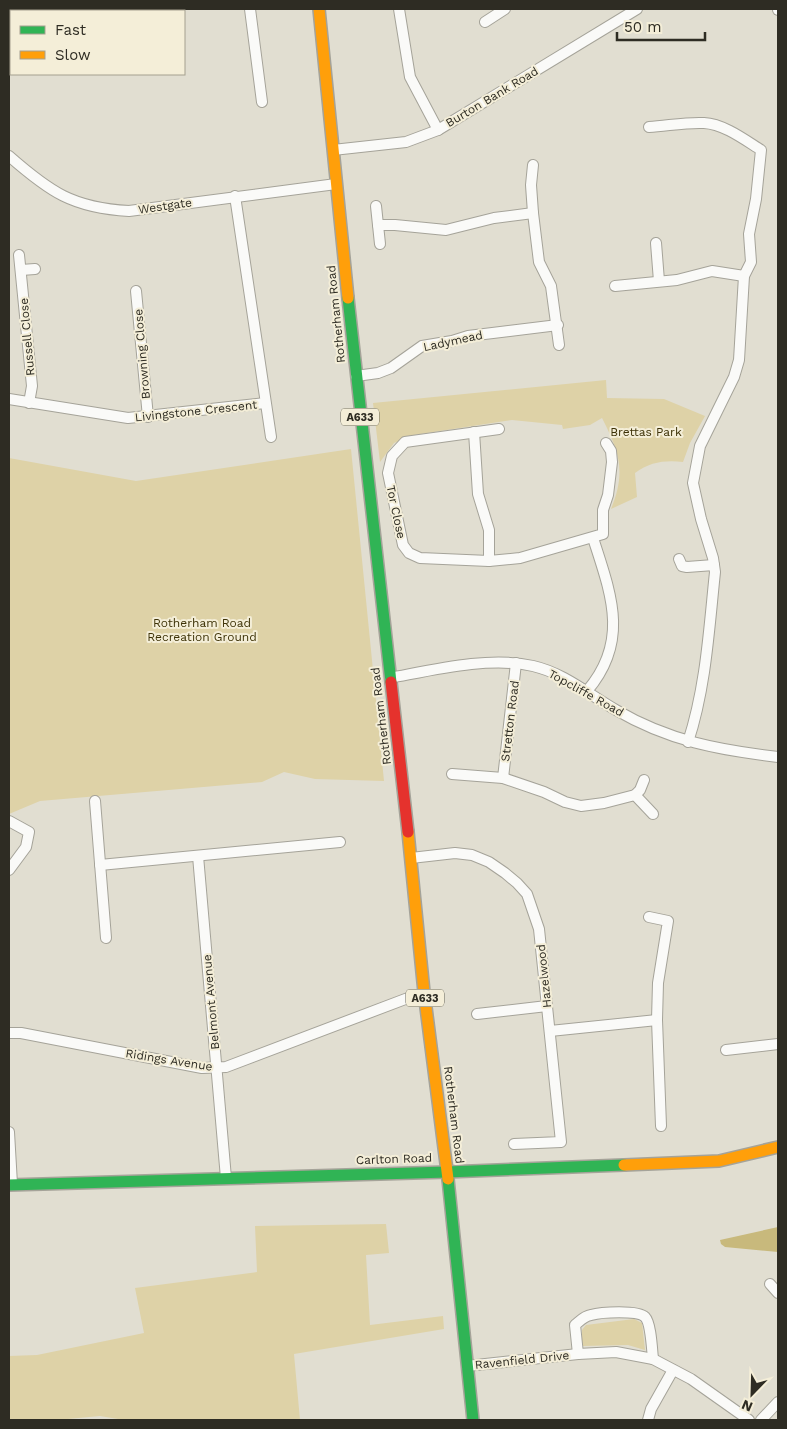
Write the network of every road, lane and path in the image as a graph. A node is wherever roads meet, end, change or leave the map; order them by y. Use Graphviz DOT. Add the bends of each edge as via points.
graph roads {
  1 [pos="250,9"];
  2 [pos="319,9"];
  3 [pos="399,9"];
  4 [pos="505,9"];
  5 [pos="637,9"];
  6 [pos="485,22"];
  7 [pos="262,102"];
  8 [pos="649,127"];
  9 [pos="438,130"];
  10 [pos="333,150"];
  11 [pos="9,156"];
  12 [pos="533,165"];
  13 [pos="336,184"];
  14 [pos="235,196"];
  15 [pos="376,206"];
  16 [pos="533,213"];
  17 [pos="378,225"];
  18 [pos="656,243"];
  19 [pos="380,244"];
  20 [pos="19,255"];
  21 [pos="36,268"];
  22 [pos="21,270"];
  23 [pos="744,276"];
  24 [pos="659,281"];
  25 [pos="616,286"];
  26 [pos="136,291"];
  27 [pos="558,325"];
  28 [pos="559,344"];
  29 [pos="356,376"];
  30 [pos="9,399"];
  31 [pos="29,403"];
  32 [pos="265,403"];
  33 [pos="148,417"];
  34 [pos="499,429"];
  35 [pos="474,432"];
  36 [pos="270,438"];
  37 [pos="606,443"];
  38 [pos="593,538"];
  39 [pos="679,559"];
  40 [pos="490,561"];
  41 [pos="714,565"];
  42 [pos="516,663"];
  43 [pos="390,678"];
  44 [pos="587,691"];
  45 [pos="688,742"];
  46 [pos="778,757"];
  47 [pos="452,774"];
  48 [pos="503,778"];
  49 [pos="644,780"];
  50 [pos="635,795"];
  51 [pos="95,801"];
  52 [pos="653,814"];
  53 [pos="9,821"];
  54 [pos="340,842"];
  55 [pos="198,856"];
  56 [pos="411,858"];
  57 [pos="100,865"];
  58 [pos="9,870"];
  59 [pos="649,917"];
  60 [pos="106,938"];
  61 [pos="408,998"];
  62 [pos="547,1006"];
  63 [pos="477,1014"];
  64 [pos="657,1020"];
  65 [pos="550,1031"];
  66 [pos="9,1033"];
  67 [pos="778,1044"];
  68 [pos="726,1050"];
  69 [pos="217,1068"];
  70 [pos="661,1126"];
  71 [pos="9,1132"];
  72 [pos="514,1144"];
  73 [pos="778,1147"];
  74 [pos="447,1172"];
  75 [pos="226,1178"];
  76 [pos="10,1184"];
  77 [pos="770,1284"];
  78 [pos="778,1293"];
  79 [pos="578,1354"];
  80 [pos="653,1359"];
  81 [pos="467,1366"];
  82 [pos="673,1370"];
  83 [pos="778,1402"];
  84 [pos="768,1418"];
  85 [pos="472,1420"];
  86 [pos="648,1420"];
  87 [pos="749,1420"];
  1 -- 7 [label="street"];
  2 -- 10 [label="main road, Rotherham Road / A633"];
  3 -- 9 [label="street" via="410,77"];
  4 -- 6 [label="street"];
  5 -- 9 [label="street, Burton Bank Road"];
  8 -- 23 [label="street" via="705,123 743,138 761,150 749,234 751,262"];
  9 -- 10 [label="street, Burton Bank Road" via="406,142"];
  10 -- 13 [label="main road, Rotherham Road / A633"];
  11 -- 14 [label="street, Westgate" via="51,190 82,204 106,210 129,211"];
  12 -- 16 [label="street"];
  13 -- 14 [label="street, Westgate"];
  13 -- 29 [label="main road, Rotherham Road / A633"];
  14 -- 32 [label="street, Livingstone Crescent"];
  15 -- 17 [label="street"];
  16 -- 17 [label="street" via="494,218 446,230"];
  16 -- 27 [label="street" via="539,262 551,286"];
  17 -- 19 [label="street"];
  18 -- 24 [label="street"];
  20 -- 22 [label="street, Russell Close"];
  21 -- 22 [label="street"];
  22 -- 31 [label="street, Russell Close" via="32,386"];
  23 -- 24 [label="street" via="712,271"];
  23 -- 41 [label="street" via="739,360 700,446 693,483"];
  24 -- 25 [label="street"];
  26 -- 33 [label="street, Browning Close"];
  27 -- 28 [label="street"];
  27 -- 29 [label="street, Ladymead" via="468,336 422,346 391,368"];
  29 -- 43 [label="main road, Rotherham Road / A633"];
  30 -- 31 [label="street, Livingstone Crescent"];
  31 -- 33 [label="street, Livingstone Crescent" via="128,418"];
  32 -- 33 [label="street, Livingstone Crescent"];
  32 -- 36 [label="street, Livingstone Crescent"];
  34 -- 35 [label="street, Tor Close"];
  35 -- 40 [label="street" via="478,494 489,530"];
  35 -- 40 [label="street, Tor Close" via="405,442 392,456 388,473 403,545 409,553 420,558"];
  37 -- 38 [label="street" via="611,451 611,480 603,510 603,534"];
  38 -- 40 [label="street, Tor Close" via="520,558"];
  38 -- 44 [label="street" via="610,589 614,616 608,661"];
  39 -- 41 [label="street" via="682,566 687,567"];
  41 -- 45 [label="street" via="706,662"];
  42 -- 43 [label="street, Topcliffe Road" via="468,664"];
  42 -- 44 [label="street, Topcliffe Road" via="557,674"];
  42 -- 48 [label="street, Stretton Road"];
  43 -- 56 [label="main road, Rotherham Road / A633"];
  44 -- 45 [label="street, Topcliffe Road" via="616,710"];
  45 -- 46 [label="street, Topcliffe Road"];
  47 -- 48 [label="street, Stretton Road"];
  48 -- 50 [label="street, Stretton Road" via="581,806"];
  49 -- 50 [label="street"];
  50 -- 52 [label="street"];
  51 -- 57 [label="street"];
  53 -- 58 [label="street" via="29,832 26,847"];
  54 -- 55 [label="street"];
  55 -- 57 [label="street"];
  55 -- 69 [label="street, Belmont Avenue"];
  56 -- 62 [label="street, Hazelwood" via="454,853 472,855 489,862 517,883 527,894 539,929"];
  56 -- 74 [label="main road, Rotherham Road / A633"];
  57 -- 60 [label="street"];
  59 -- 64 [label="street" via="668,920 658,983"];
  61 -- 69 [label="street, Ridings Avenue"];
  62 -- 63 [label="street"];
  62 -- 65 [label="street, Hazelwood"];
  64 -- 65 [label="street"];
  64 -- 70 [label="street"];
  65 -- 72 [label="street, Hazelwood" via="561,1142"];
  66 -- 69 [label="street, Ridings Avenue"];
  67 -- 68 [label="street"];
  69 -- 75 [label="street, Belmont Avenue"];
  71 -- 76 [label="street"];
  73 -- 74 [label="main road, Carlton Road" via="718,1161"];
  74 -- 75 [label="main road, Carlton Road"];
  74 -- 81 [label="main road, Rotherham Road / A633"];
  75 -- 76 [label="main road, Carlton Road"];
  77 -- 78 [label="street"];
  79 -- 80 [label="street, Ravenfield Drive" via="616,1352"];
  79 -- 80 [label="street, Ravenfield Drive" via="575,1326 582,1318 637,1312 648,1322"];
  79 -- 81 [label="street, Ravenfield Drive"];
  80 -- 82 [label="street, Ravenfield Drive"];
  81 -- 85 [label="main road, Rotherham Road / A633"];
  82 -- 86 [label="street"];
  82 -- 87 [label="street, Ravenfield Drive"];
  83 -- 84 [label="street"];
}
